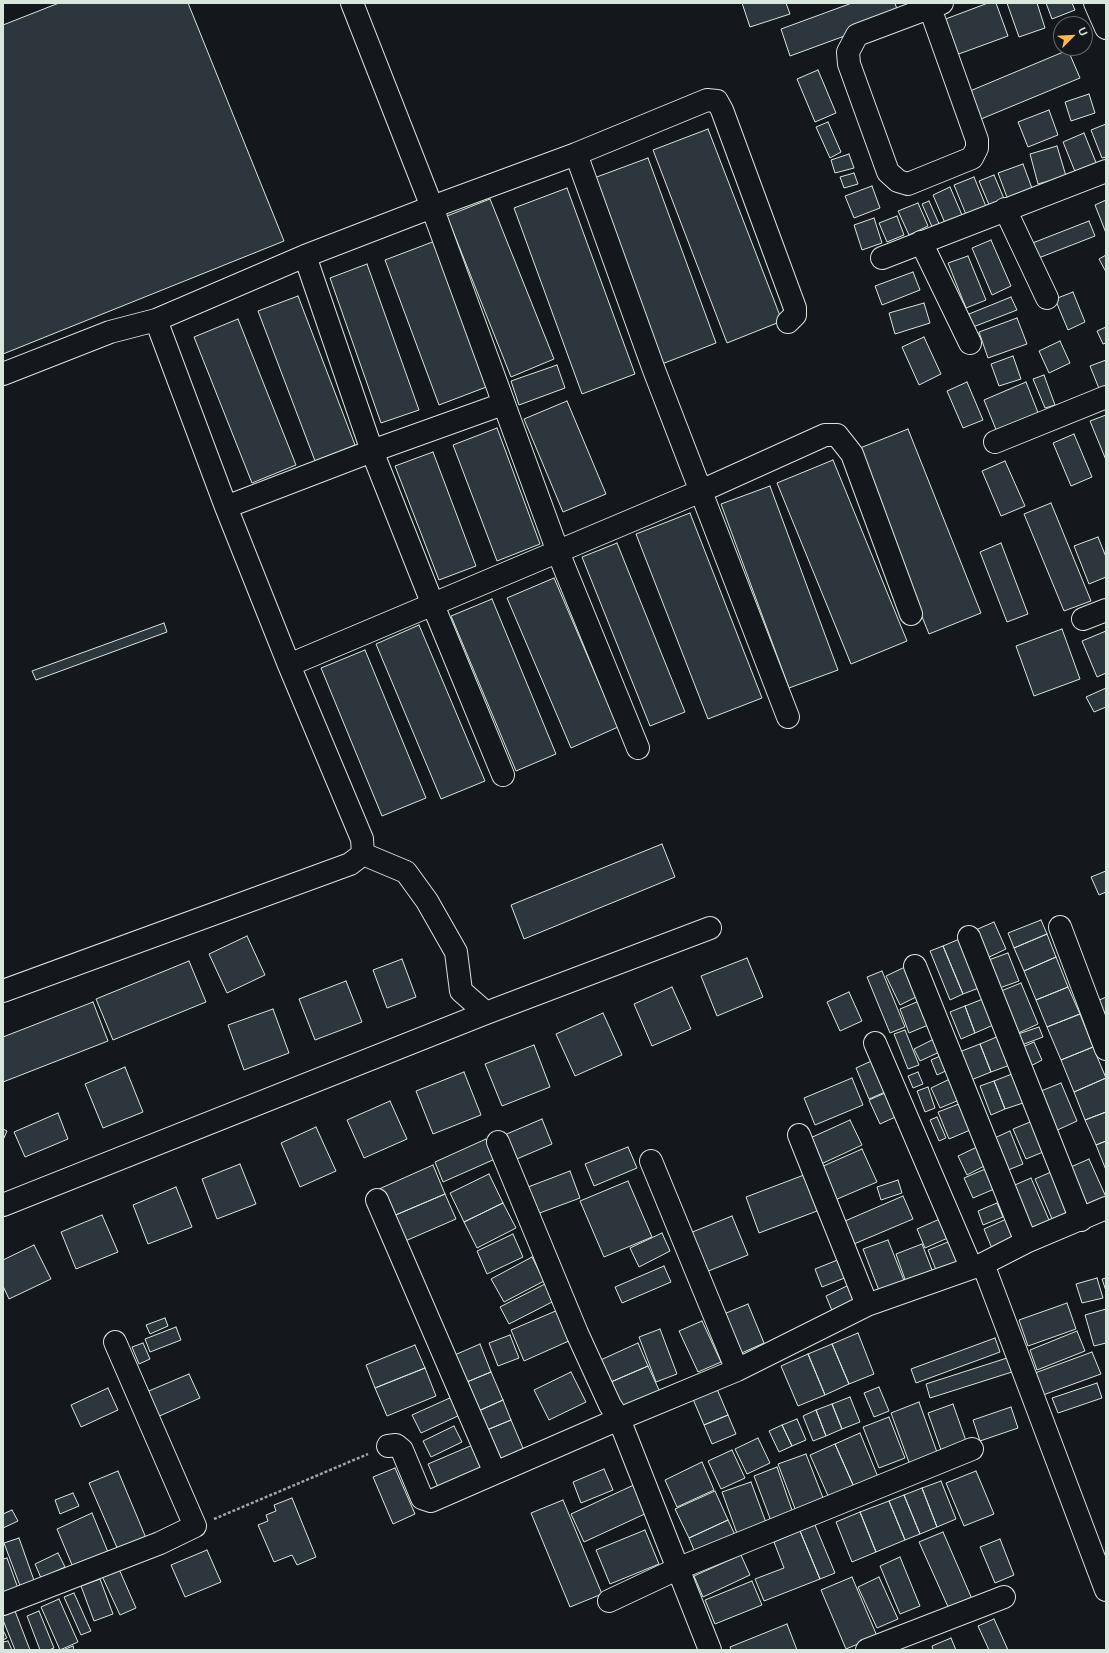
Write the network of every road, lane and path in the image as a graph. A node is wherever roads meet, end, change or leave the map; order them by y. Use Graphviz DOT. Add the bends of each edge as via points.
graph roads {
  1 [pos="352,3"];
  2 [pos="1095,3"];
  3 [pos="936,5"];
  4 [pos="1106,28"];
  5 [pos="576,154"];
  6 [pos="1106,171"];
  7 [pos="432,207"];
  8 [pos="1005,209"];
  9 [pos="921,242"];
  10 [pos="305,256"];
  11 [pos="882,258"];
  12 [pos="1047,298"];
  13 [pos="156,320"];
  14 [pos="788,322"];
  15 [pos="970,343"];
  16 [pos="3,374"];
  17 [pos="1106,397"];
  18 [pos="503,404"];
  19 [pos="995,442"];
  20 [pos="372,450"];
  21 [pos="701,491"];
  22 [pos="226,507"];
  23 [pos="558,552"];
  24 [pos="433,605"];
  25 [pos="1106,610"];
  26 [pos="911,614"];
  27 [pos="1083,619"];
  28 [pos="289,665"];
  29 [pos="788,716"];
  30 [pos="638,748"];
  31 [pos="503,775"];
  32 [pos="363,854"];
  33 [pos="1060,927"];
  34 [pos="710,928"];
  35 [pos="969,937"];
  36 [pos="915,966"];
  37 [pos="3,991"];
  38 [pos="461,991"];
  39 [pos="486,1013"];
  40 [pos="449,1028"];
  41 [pos="875,1043"];
  42 [pos="1106,1049"];
  43 [pos="799,1135"];
  44 [pos="498,1142"];
  45 [pos="651,1161"];
  46 [pos="377,1200"];
  47 [pos="3,1205"];
  48 [pos="1106,1208"];
  49 [pos="1081,1220"];
  50 [pos="1026,1242"];
  51 [pos="977,1265"];
  52 [pos="867,1305"];
  53 [pos="114,1342"];
  54 [pos="737,1370"];
  55 [pos="619,1419"];
  56 [pos="388,1446"];
  57 [pos="972,1449"];
  58 [pos="495,1473"];
  59 [pos="195,1526"];
  60 [pos="677,1568"];
  61 [pos="1106,1590"];
  62 [pos="1004,1597"];
  63 [pos="609,1601"];
  64 [pos="3,1604"];
  65 [pos="710,1650"];
  66 [pos="867,1650"];
  1 -- 7 [label="street"];
  2 -- 4 [label="street"];
  3 -- 3 [label="street" via="857,35 848,52 849,64 888,172 898,181 908,184 972,158 977,148 977,140"];
  5 -- 7 [label="street"];
  5 -- 14 [label="street" via="707,100 717,101 795,308 795,315"];
  5 -- 21 [label="street"];
  6 -- 8 [label="street"];
  7 -- 10 [label="street"];
  7 -- 18 [label="street"];
  8 -- 9 [label="street"];
  8 -- 12 [label="street"];
  9 -- 11 [label="street"];
  9 -- 15 [label="street"];
  10 -- 13 [label="street"];
  10 -- 20 [label="street"];
  13 -- 16 [label="street" via="110,332"];
  13 -- 22 [label="street"];
  17 -- 19 [label="street"];
  18 -- 20 [label="street"];
  18 -- 23 [label="street"];
  20 -- 22 [label="street"];
  20 -- 24 [label="street"];
  21 -- 23 [label="street"];
  21 -- 26 [label="street" via="825,435 837,435 852,454"];
  21 -- 29 [label="street"];
  22 -- 28 [label="street"];
  23 -- 24 [label="street"];
  23 -- 30 [label="street"];
  24 -- 28 [label="street"];
  24 -- 31 [label="street"];
  25 -- 27 [label="street"];
  28 -- 32 [label="street" via="362,839"];
  32 -- 37 [label="street" via="350,864"];
  32 -- 38 [label="street" via="406,872 427,901 456,952"];
  33 -- 42 [label="street"];
  34 -- 39 [label="street"];
  35 -- 49 [label="street"];
  36 -- 50 [label="street"];
  38 -- 39 [label="street"];
  38 -- 40 [label="street"];
  39 -- 40 [label="street"];
  40 -- 47 [label="street"];
  41 -- 51 [label="street"];
  43 -- 52 [label="street"];
  44 -- 55 [label="street" via="577,1333"];
  45 -- 54 [label="street"];
  46 -- 58 [label="street"];
  48 -- 49 [label="street"];
  49 -- 50 [label="street"];
  50 -- 51 [label="street"];
  51 -- 52 [label="street"];
  51 -- 61 [label="street"];
  52 -- 54 [label="street"];
  53 -- 59 [label="street"];
  54 -- 55 [label="street"];
  55 -- 58 [label="street"];
  55 -- 60 [label="street"];
  56 -- 58 [label="street" via="396,1445 402,1450 418,1491 422,1498 431,1501"];
  56 -- 59 [label="path"];
  57 -- 60 [label="street"];
  59 -- 64 [label="street" via="160,1543"];
  60 -- 63 [label="street"];
  60 -- 65 [label="street"];
  62 -- 66 [label="street"];
}
